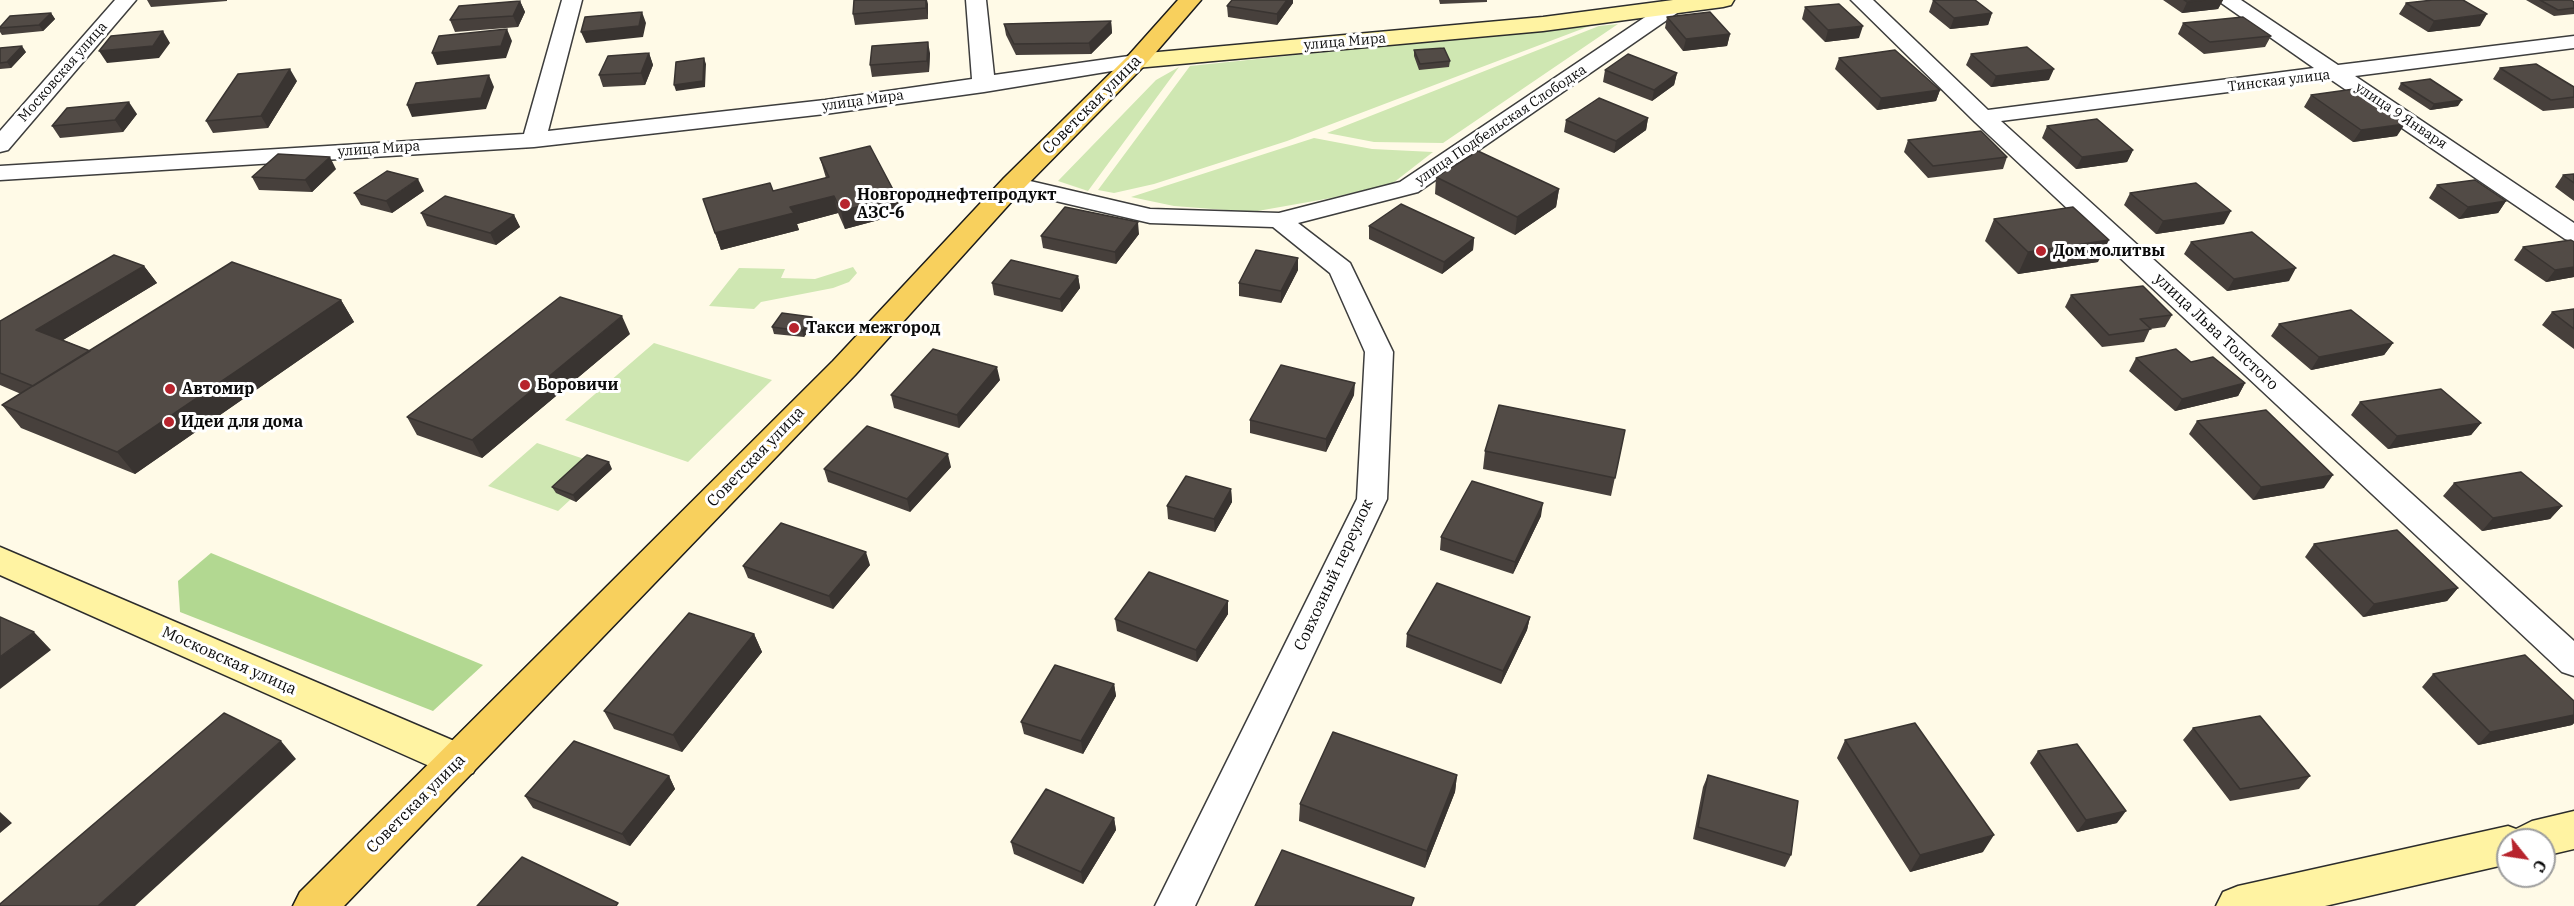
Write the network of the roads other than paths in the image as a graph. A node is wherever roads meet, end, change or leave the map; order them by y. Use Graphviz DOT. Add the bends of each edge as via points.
graph roads {
  1 [pos="126,0"];
  2 [pos="572,0"];
  3 [pos="976,0"];
  4 [pos="1190,0"];
  5 [pos="1723,0"];
  6 [pos="1861,0"];
  7 [pos="2227,0"];
  8 [pos="1673,7"];
  9 [pos="2574,42"];
  10 [pos="1136,61"];
  11 [pos="2338,74"];
  12 [pos="984,85"];
  13 [pos="1983,117"];
  14 [pos="534,140"];
  15 [pos="0,145"];
  16 [pos="0,173"];
  17 [pos="1013,184"];
  18 [pos="1279,220"];
  19 [pos="2574,234"];
  20 [pos="0,560"];
  21 [pos="2574,662"];
  22 [pos="459,761"];
  23 [pos="2574,831"];
  24 [pos="2556,835"];
  25 [pos="2496,848"];
  26 [pos="315,906"];
  27 [pos="1176,906"];
  28 [pos="2238,906"];
  1 -- 15 [label="street, Московская улица"];
  2 -- 14 [label="street"];
  3 -- 12 [label="street"];
  4 -- 10 [label="main road, Советская улица"];
  5 -- 8 [label="main road, улица Мира"];
  6 -- 13 [label="street, улица Льва Толстого"];
  7 -- 11 [label="street, улица 9 Января"];
  8 -- 10 [label="main road, улица Мира" via="1543,24"];
  8 -- 18 [label="street, улица Подбельская Слободка" via="1409,188"];
  9 -- 11 [label="street, Тинская улица"];
  10 -- 12 [label="street, улица Мира"];
  10 -- 17 [label="main road, Советская улица"];
  11 -- 13 [label="street, Тинская улица"];
  11 -- 19 [label="street, улица 9 Января"];
  12 -- 14 [label="street, улица Мира"];
  13 -- 21 [label="street, улица Льва Толстого"];
  14 -- 16 [label="street, улица Мира"];
  17 -- 18 [label="street, улица Подбельская Слободка" via="1150,216"];
  17 -- 22 [label="main road, Советская улица" via="852,359"];
  18 -- 27 [label="street, Совхозный переулок" via="1341,269 1379,352 1371,499"];
  20 -- 22 [label="main road, Московская улица"];
  22 -- 26 [label="main road, Советская улица"];
  23 -- 24 [label="main road"];
  25 -- 28 [label="main road"];
}
